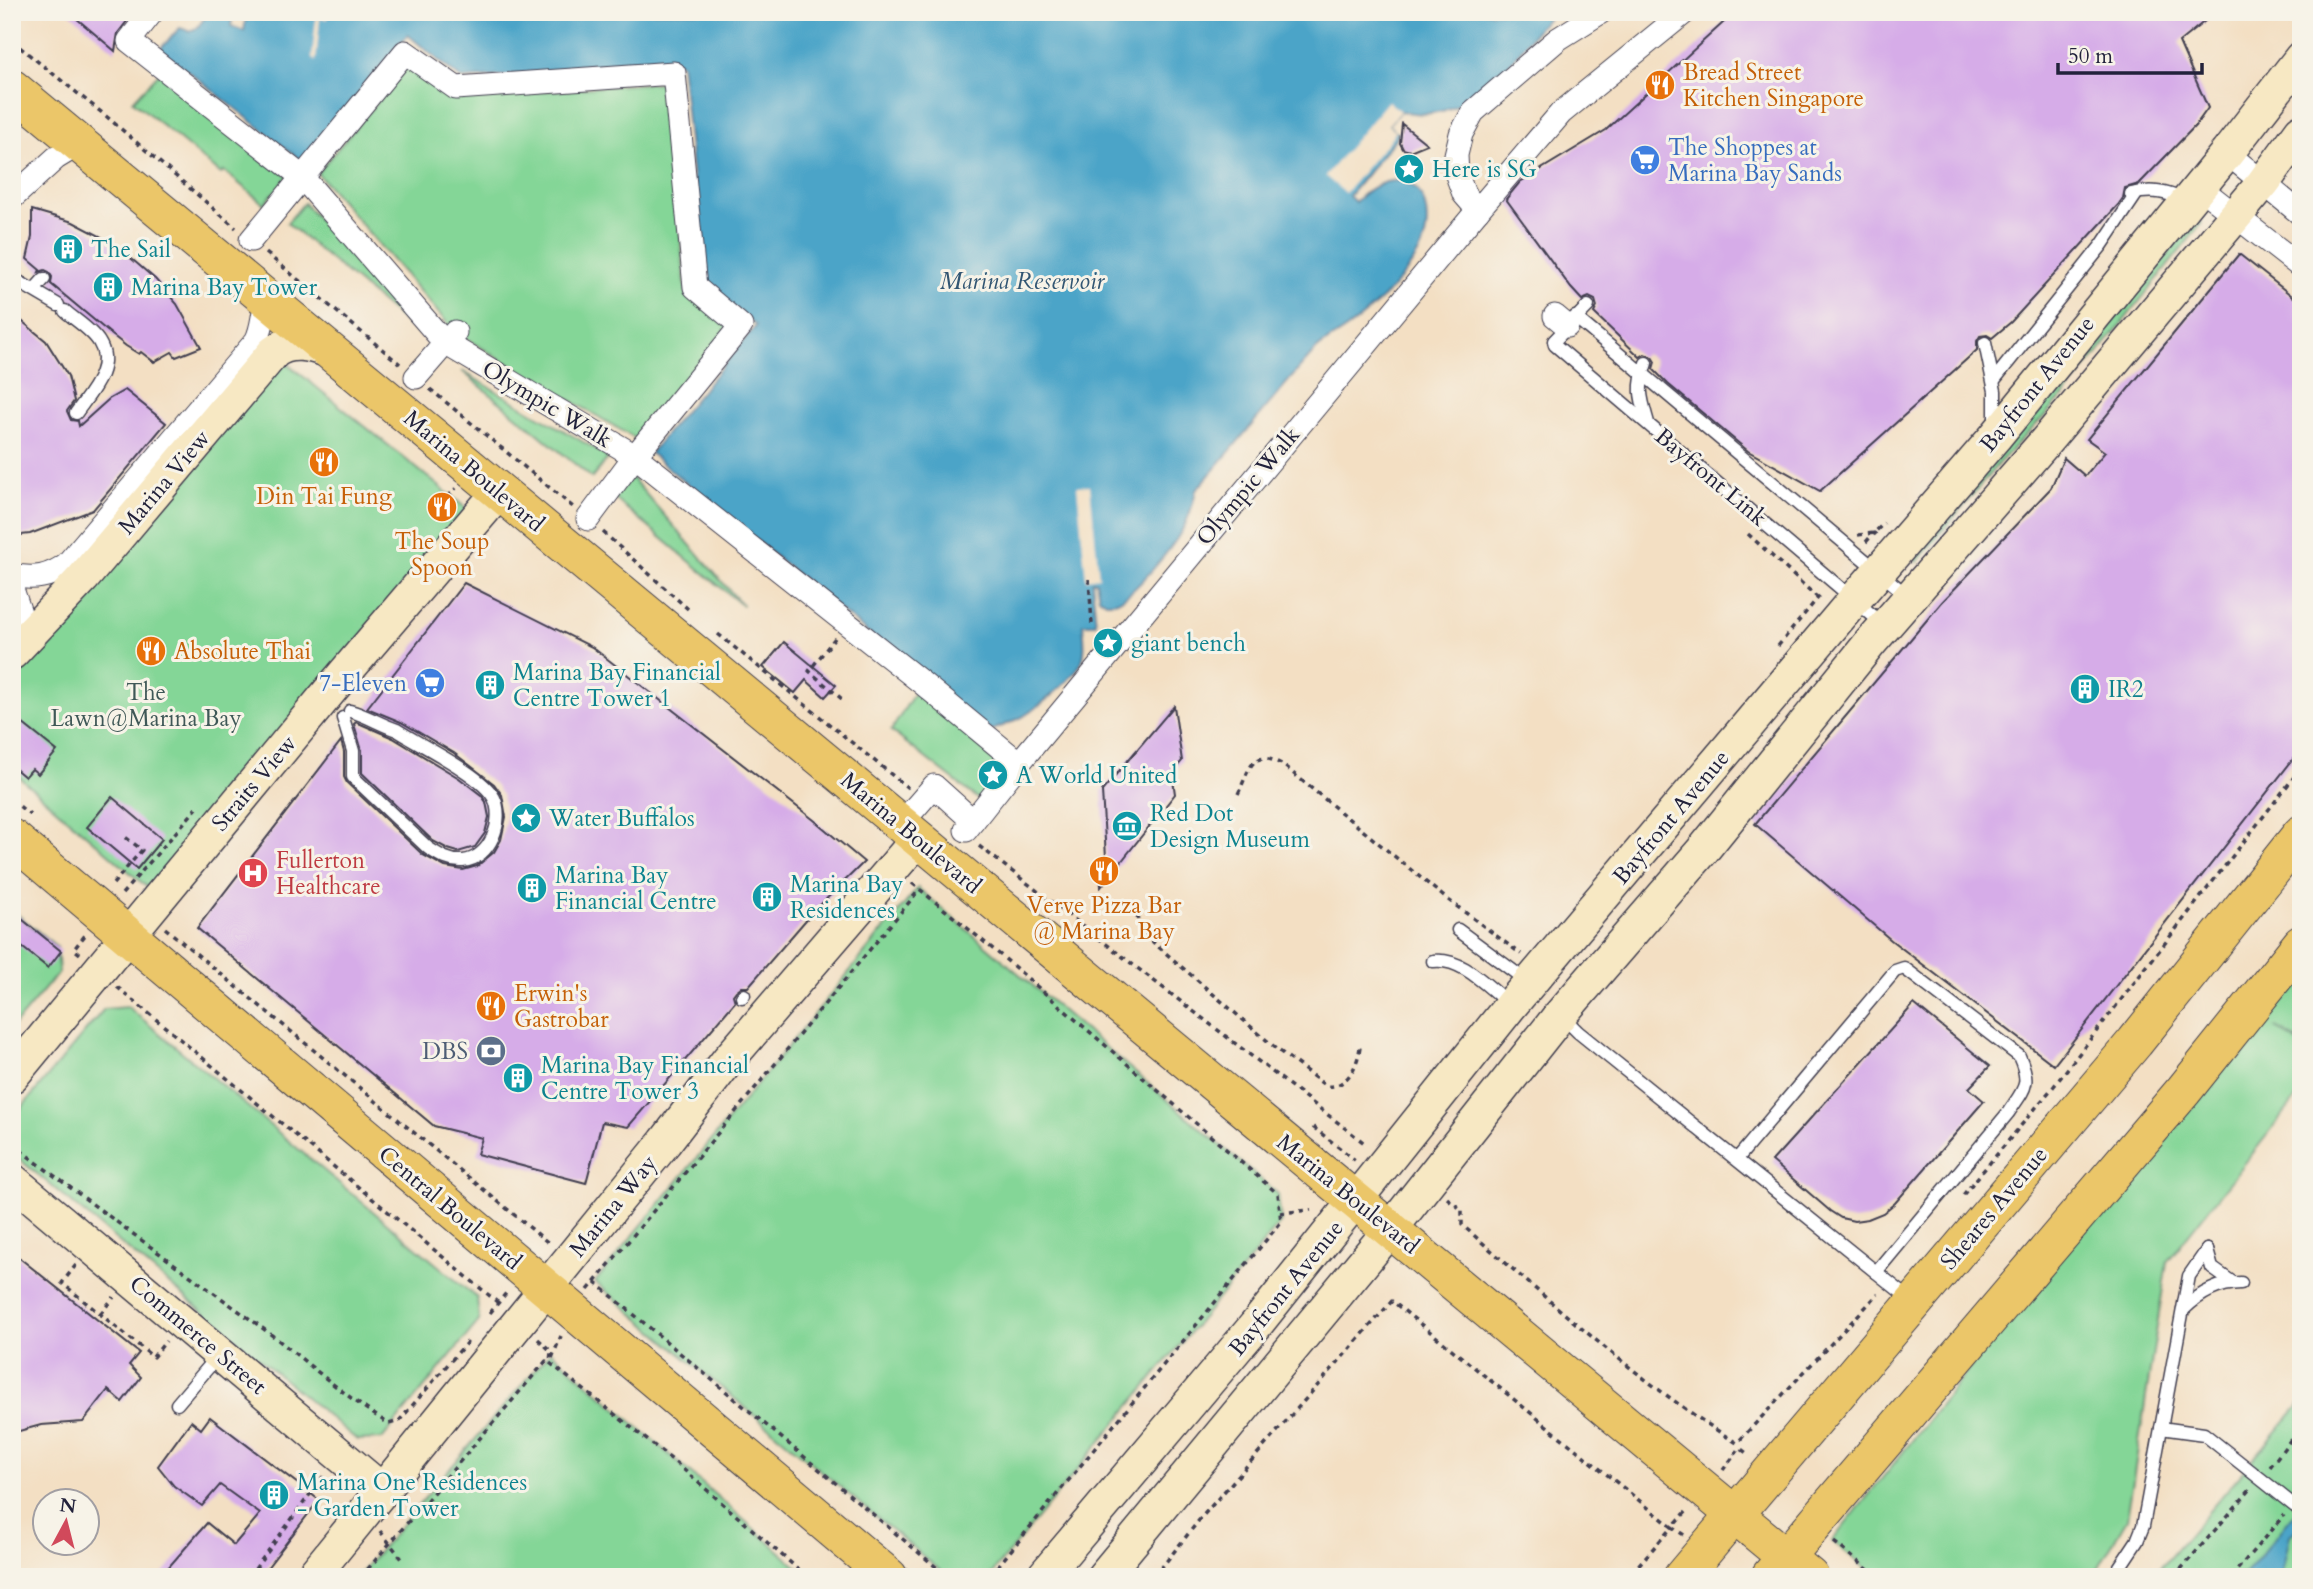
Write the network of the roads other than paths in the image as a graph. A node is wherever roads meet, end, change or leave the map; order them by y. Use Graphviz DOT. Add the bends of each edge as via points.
graph roads {
  1 [pos="152,12"];
  2 [pos="1601,12"];
  3 [pos="1685,12"];
  4 [pos="2301,58"];
  5 [pos="12,88"];
  6 [pos="2301,131"];
  7 [pos="79,144"];
  8 [pos="2227,153"];
  9 [pos="302,177"];
  10 [pos="2263,183"];
  11 [pos="2193,194"];
  12 [pos="12,198"];
  13 [pos="1478,210"];
  14 [pos="2301,214"];
  15 [pos="2234,215"];
  16 [pos="251,240"];
  17 [pos="2301,267"];
  18 [pos="12,278"];
  19 [pos="44,279"];
  20 [pos="34,290"];
  21 [pos="267,300"];
  22 [pos="1588,306"];
  23 [pos="1566,320"];
  24 [pos="106,330"];
  25 [pos="450,337"];
  26 [pos="99,342"];
  27 [pos="1985,343"];
  28 [pos="329,351"];
  29 [pos="1644,369"];
  30 [pos="416,377"];
  31 [pos="1994,380"];
  32 [pos="76,413"];
  33 [pos="1648,424"];
  34 [pos="1995,437"];
  35 [pos="635,456"];
  36 [pos="499,492"];
  37 [pos="588,519"];
  38 [pos="1878,572"];
  39 [pos="12,575"];
  40 [pos="12,589"];
  41 [pos="1910,598"];
  42 [pos="1854,600"];
  43 [pos="1885,626"];
  44 [pos="15,650"];
  45 [pos="346,714"];
  46 [pos="1019,763"];
  47 [pos="918,816"];
  48 [pos="2301,834"];
  49 [pos="12,838"];
  50 [pos="137,924"];
  51 [pos="1458,930"];
  52 [pos="2301,944"];
  53 [pos="1433,961"];
  54 [pos="1521,981"];
  55 [pos="1569,1023"];
  56 [pos="12,1076"];
  57 [pos="1737,1159"];
  58 [pos="12,1180"];
  59 [pos="1356,1202"];
  60 [pos="1390,1230"];
  61 [pos="1876,1272"];
  62 [pos="546,1288"];
  63 [pos="1914,1302"];
  64 [pos="2182,1311"];
  65 [pos="220,1354"];
  66 [pos="177,1404"];
  67 [pos="2161,1429"];
  68 [pos="383,1491"];
  69 [pos="2297,1507"];
  70 [pos="1734,1514"];
  71 [pos="1788,1570"];
  72 [pos="312,1577"];
  73 [pos="889,1577"];
  74 [pos="1043,1577"];
  75 [pos="1103,1577"];
  76 [pos="1682,1577"];
  77 [pos="2113,1577"];
  1 -- 9 [label="street, Olympic Walk" via="129,41"];
  2 -- 13 [label="street" via="1558,39 1473,112 1461,134 1457,175 1464,194"];
  3 -- 13 [label="street, Olympic Walk" via="1561,113"];
  4 -- 8 [label="main road, Bayfront Avenue"];
  5 -- 7 [label="main road, Marina Boulevard"];
  6 -- 10 [label="main road, Bayfront Avenue"];
  7 -- 12 [label="street"];
  7 -- 21 [label="main road, Marina Boulevard"];
  8 -- 10 [label="street"];
  8 -- 11 [label="main road, Bayfront Avenue"];
  9 -- 16 [label="street"];
  9 -- 25 [label="street, Olympic Walk"];
  9 -- 35 [label="street" via="405,52 456,88 674,73 695,287 741,326"];
  10 -- 14 [label="street"];
  10 -- 15 [label="main road, Bayfront Avenue"];
  11 -- 15 [label="street"];
  11 -- 31 [label="lane" via="2153,190 2132,194 2102,245"];
  11 -- 34 [label="main road, Bayfront Avenue"];
  13 -- 46 [label="street, Olympic Walk"];
  15 -- 17 [label="street"];
  15 -- 41 [label="main road, Bayfront Avenue"];
  18 -- 20 [label="lane"];
  19 -- 20 [label="lane"];
  20 -- 26 [label="lane"];
  21 -- 28 [label="main road, Marina Boulevard"];
  21 -- 39 [label="street, Marina View" via="256,341 67,564 44,577"];
  22 -- 23 [label="lane"];
  23 -- 29 [label="lane, Bayfront Link"];
  23 -- 33 [label="lane, Bayfront Link" via="1555,345"];
  24 -- 26 [label="lane"];
  25 -- 30 [label="street"];
  25 -- 35 [label="street, Olympic Walk"];
  26 -- 32 [label="lane" via="103,369"];
  27 -- 31 [label="lane"];
  28 -- 36 [label="main road, Marina Boulevard"];
  28 -- 44 [label="main road, Marina View" via="298,344 274,352 83,578"];
  29 -- 33 [label="lane" via="1639,394"];
  29 -- 38 [label="lane, Bayfront Link"];
  31 -- 34 [label="lane"];
  33 -- 42 [label="lane, Bayfront Link"];
  34 -- 38 [label="main road, Bayfront Avenue"];
  35 -- 37 [label="street"];
  35 -- 46 [label="street, Olympic Walk"];
  36 -- 47 [label="main road, Marina Boulevard"];
  36 -- 50 [label="main road, Straits View"];
  38 -- 41 [label="lane, Bayfront Link"];
  38 -- 42 [label="main road, Bayfront Avenue"];
  40 -- 44 [label="street" via="20,613"];
  41 -- 43 [label="main road, Bayfront Avenue"];
  42 -- 43 [label="lane, Bayfront Link"];
  42 -- 54 [label="main road, Bayfront Avenue"];
  43 -- 55 [label="main road, Bayfront Avenue"];
  45 -- 45 [label="lane" via="360,713 397,730 481,782 498,811 491,840 479,856 466,861 442,857 353,777"];
  46 -- 47 [label="street, Olympic Walk" via="970,830 934,786"];
  47 -- 59 [label="main road, Marina Boulevard"];
  47 -- 62 [label="main road, Marina Way"];
  48 -- 63 [label="main road, Sheares Avenue" via="2135,1042"];
  49 -- 50 [label="main road, Central Boulevard"];
  50 -- 56 [label="main road, Straits View"];
  50 -- 62 [label="main road, Central Boulevard"];
  51 -- 54 [label="lane"];
  52 -- 71 [label="main road"];
  53 -- 54 [label="lane" via="1446,959"];
  54 -- 59 [label="main road, Bayfront Avenue"];
  55 -- 57 [label="lane"];
  55 -- 60 [label="main road, Bayfront Avenue"];
  57 -- 61 [label="lane"];
  57 -- 61 [label="lane" via="1895,971 1904,968 2019,1056 2027,1073 2024,1089"];
  58 -- 65 [label="main road, Commerce Street"];
  59 -- 60 [label="main road, Marina Boulevard"];
  59 -- 74 [label="main road, Bayfront Avenue"];
  60 -- 70 [label="main road, Marina Boulevard"];
  60 -- 75 [label="main road, Bayfront Avenue"];
  61 -- 63 [label="lane"];
  62 -- 68 [label="main road, Marina Way" via="508,1312"];
  62 -- 73 [label="main road, Central Boulevard"];
  63 -- 70 [label="main road, Sheares Avenue"];
  64 -- 64 [label="lane" via="2197,1295 2237,1283 2212,1268 2207,1250 2191,1269"];
  64 -- 67 [label="lane"];
  65 -- 66 [label="lane"];
  65 -- 68 [label="main road, Commerce Street"];
  67 -- 69 [label="lane" via="2204,1434"];
  67 -- 77 [label="lane" via="2143,1526"];
  68 -- 72 [label="main road, Marina Way"];
  70 -- 71 [label="main road, Marina Boulevard"];
  70 -- 76 [label="main road, Sheares Avenue"];
}
